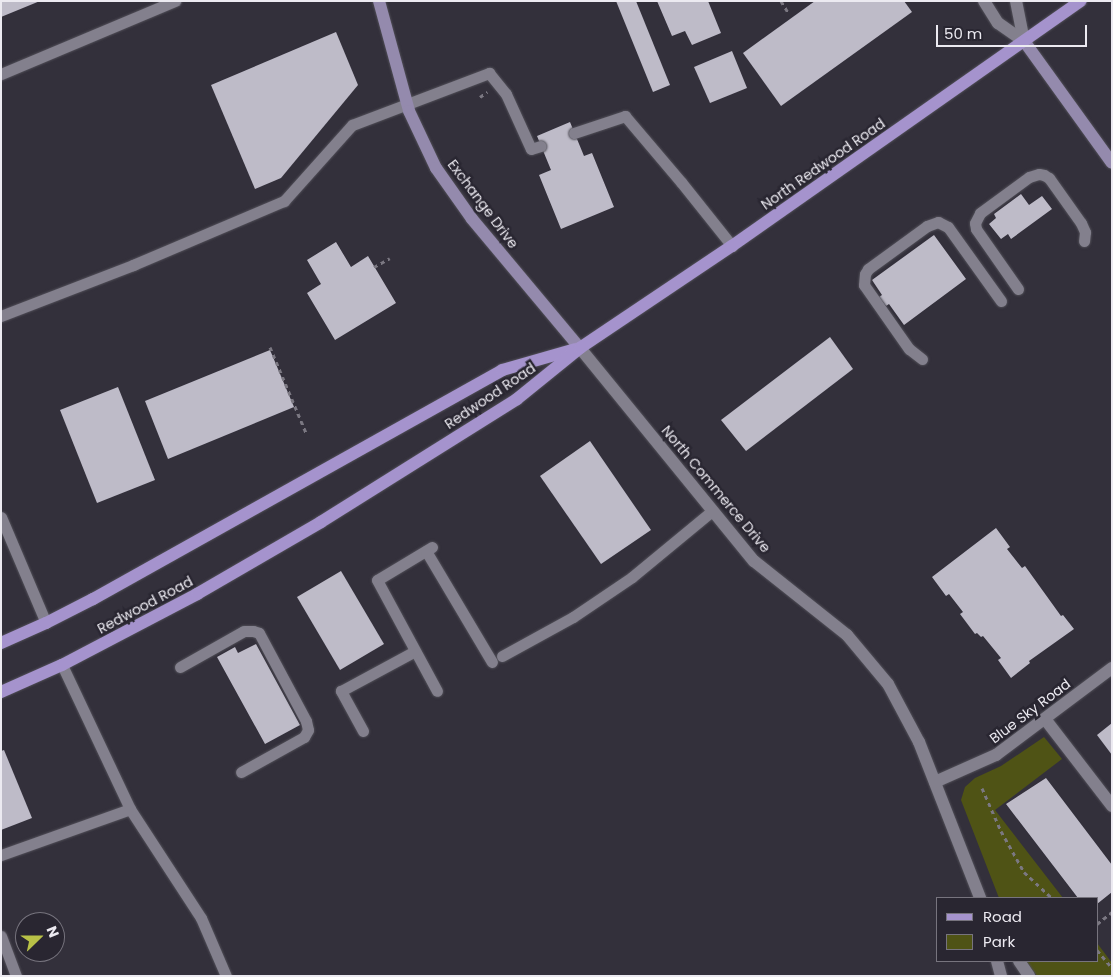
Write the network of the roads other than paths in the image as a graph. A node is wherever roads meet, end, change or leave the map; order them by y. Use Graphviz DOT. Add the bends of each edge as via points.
graph roads {
  1 [pos="175,1"];
  2 [pos="379,1"];
  3 [pos="984,1"];
  4 [pos="1016,1"];
  5 [pos="1081,1"];
  6 [pos="1024,41"];
  7 [pos="1,74"];
  8 [pos="407,102"];
  9 [pos="574,133"];
  10 [pos="541,146"];
  11 [pos="1112,163"];
  12 [pos="1084,241"];
  13 [pos="732,246"];
  14 [pos="1018,289"];
  15 [pos="1001,301"];
  16 [pos="1,316"];
  17 [pos="580,348"];
  18 [pos="922,359"];
  19 [pos="712,511"];
  20 [pos="1,517"];
  21 [pos="4,533"];
  22 [pos="46,623"];
  23 [pos="1,643"];
  24 [pos="415,651"];
  25 [pos="62,665"];
  26 [pos="180,667"];
  27 [pos="1112,668"];
  28 [pos="437,691"];
  29 [pos="1,692"];
  30 [pos="1045,719"];
  31 [pos="363,731"];
  32 [pos="241,772"];
  33 [pos="935,782"];
  34 [pos="1112,806"];
  35 [pos="130,809"];
  36 [pos="1,855"];
  37 [pos="980,897"];
  38 [pos="1,936"];
  39 [pos="997,962"];
  40 [pos="1020,962"];
  41 [pos="16,976"];
  42 [pos="226,976"];
  43 [pos="1001,976"];
  44 [pos="1029,976"];
  1 -- 7 [label="lane"];
  2 -- 8 [label="street, Exchange Drive"];
  3 -- 6 [label="street" via="998,23"];
  4 -- 6 [label="street"];
  5 -- 6 [label="main road, North Redwood Road"];
  6 -- 11 [label="street"];
  6 -- 13 [label="main road, North Redwood Road"];
  8 -- 10 [label="lane" via="489,73 506,94 531,149"];
  8 -- 16 [label="lane" via="352,125 284,201"];
  8 -- 17 [label="street, Exchange Drive" via="422,140 453,194"];
  9 -- 13 [label="lane" via="624,116"];
  12 -- 14 [label="lane" via="1081,223 1044,175 1029,177 980,213 975,223"];
  13 -- 17 [label="main road, North Redwood Road"];
  15 -- 18 [label="lane" via="948,227 938,222 927,226 868,269 864,285 908,348"];
  17 -- 19 [label="street, North Commerce Drive"];
  17 -- 22 [label="main road, Redwood Road" via="502,370"];
  17 -- 25 [label="main road, Redwood Road" via="517,399 321,522 197,594"];
  19 -- 24 [label="lane" via="632,577 573,617 497,659 429,549 377,580"];
  19 -- 33 [label="street, North Commerce Drive" via="754,561 847,635 866,657 903,709"];
  20 -- 21 [label="lane"];
  21 -- 22 [label="lane" via="24,566"];
  22 -- 23 [label="main road, Redwood Road"];
  24 -- 28 [label="lane"];
  24 -- 31 [label="lane" via="341,691"];
  25 -- 29 [label="main road, Redwood Road"];
  25 -- 35 [label="lane"];
  26 -- 32 [label="lane" via="244,632 259,633 308,730 304,737"];
  27 -- 30 [label="street, Blue Sky Road"];
  30 -- 33 [label="street, Blue Sky Road" via="996,755"];
  30 -- 34 [label="street"];
  33 -- 37 [label="street, North Commerce Drive"];
  35 -- 36 [label="lane"];
  35 -- 42 [label="lane" via="201,918"];
  38 -- 41 [label="lane"];
  39 -- 43 [label="street"];
  40 -- 44 [label="street"];
}
